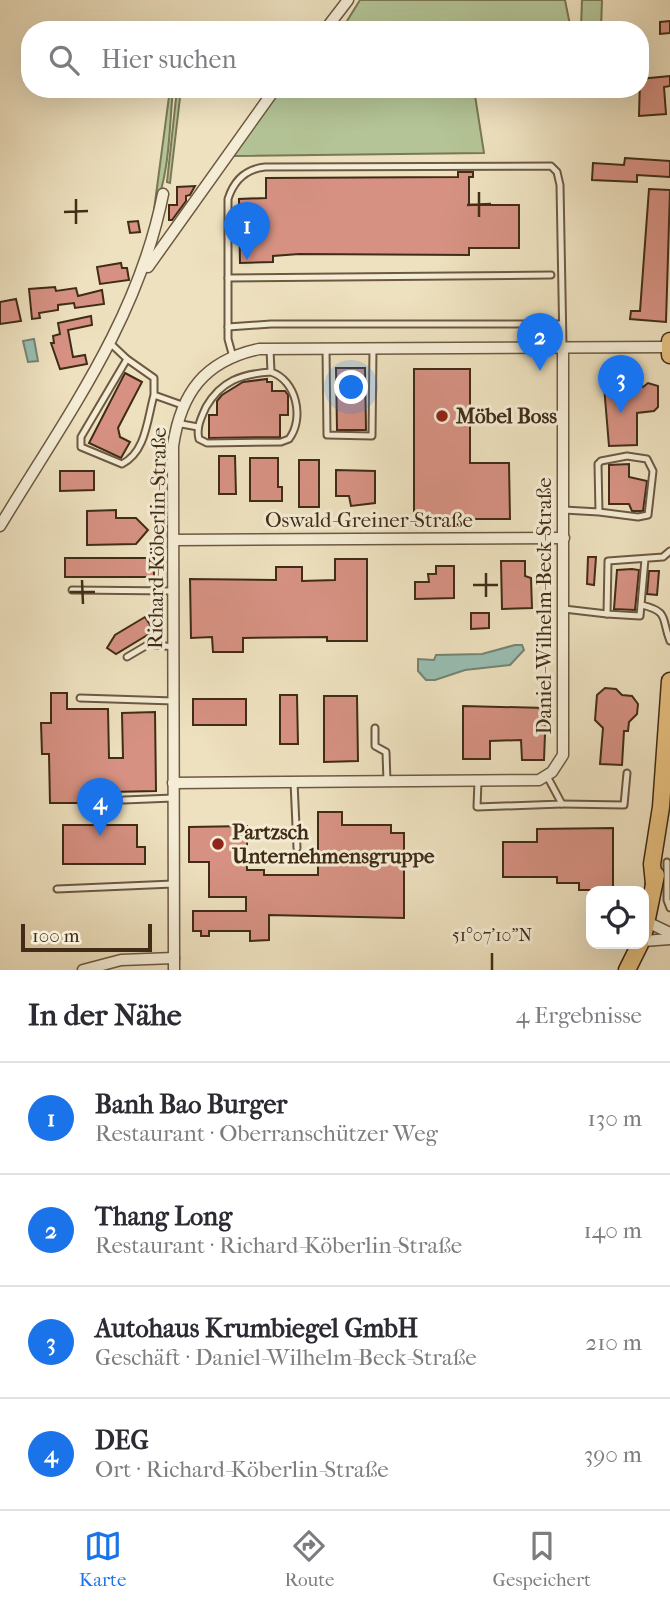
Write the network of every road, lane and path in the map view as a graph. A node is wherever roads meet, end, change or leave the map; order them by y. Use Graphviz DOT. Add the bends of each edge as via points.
graph roads {
  1 [pos="348,0"];
  2 [pos="332,21"];
  3 [pos="269,98"];
  4 [pos="163,194"];
  5 [pos="143,273"];
  6 [pos="551,275"];
  7 [pos="228,278"];
  8 [pos="561,324"];
  9 [pos="228,327"];
  10 [pos="109,341"];
  11 [pos="563,348"];
  12 [pos="670,348"];
  13 [pos="270,349"];
  14 [pos="326,349"];
  15 [pos="373,349"];
  16 [pos="233,357"];
  17 [pos="127,359"];
  18 [pos="271,372"];
  19 [pos="154,396"];
  20 [pos="182,405"];
  21 [pos="176,423"];
  22 [pos="198,427"];
  23 [pos="564,510"];
  24 [pos="599,512"];
  25 [pos="0,526"];
  26 [pos="564,538"];
  27 [pos="174,540"];
  28 [pos="670,551"];
  29 [pos="645,559"];
  30 [pos="72,590"];
  31 [pos="174,591"];
  32 [pos="642,605"];
  33 [pos="564,609"];
  34 [pos="607,614"];
  35 [pos="670,641"];
  36 [pos="173,647"];
  37 [pos="127,657"];
  38 [pos="670,681"];
  39 [pos="80,698"];
  40 [pos="174,701"];
  41 [pos="375,728"];
  42 [pos="627,773"];
  43 [pos="547,776"];
  44 [pos="478,781"];
  45 [pos="294,782"];
  46 [pos="387,782"];
  47 [pos="173,783"];
  48 [pos="173,798"];
  49 [pos="124,800"];
  50 [pos="562,804"];
  51 [pos="297,848"];
  52 [pos="667,862"];
  53 [pos="173,884"];
  54 [pos="57,889"];
  55 [pos="649,908"];
  56 [pos="670,908"];
  57 [pos="649,929"];
  58 [pos="670,933"];
  59 [pos="670,939"];
  60 [pos="649,942"];
  61 [pos="639,949"];
  62 [pos="640,949"];
  63 [pos="174,958"];
  64 [pos="83,970"];
  65 [pos="174,970"];
  66 [pos="627,970"];
  67 [pos="632,970"];
  1 -- 2 [label="street"];
  3 -- 5 [label="street"];
  4 -- 5 [label="street"];
  5 -- 10 [label="street"];
  6 -- 7 [label="lane"];
  7 -- 8 [label="lane" via="228,199 234,184 253,168 540,164 557,172 560,185"];
  7 -- 9 [label="lane"];
  8 -- 9 [label="lane"];
  8 -- 11 [label="lane"];
  9 -- 16 [label="lane"];
  10 -- 17 [label="lane"];
  10 -- 25 [label="street" via="71,415"];
  11 -- 12 [label="street, Richard-Köberlin-Straße"];
  11 -- 15 [label="street, Richard-Köberlin-Straße"];
  11 -- 23 [label="street, Daniel-Wilhelm-Beck-Straße"];
  13 -- 14 [label="street, Richard-Köberlin-Straße"];
  13 -- 16 [label="street, Richard-Köberlin-Straße"];
  13 -- 18 [label="lane"];
  14 -- 15 [label="street, Richard-Köberlin-Straße"];
  14 -- 15 [label="lane" via="327,435 372,436"];
  16 -- 20 [label="street, Richard-Köberlin-Straße" via="202,377"];
  17 -- 19 [label="lane" via="154,377"];
  17 -- 19 [label="lane" via="81,437 81,447 117,463 132,459 142,447"];
  18 -- 22 [label="lane" via="228,382 213,394"];
  18 -- 22 [label="lane" via="282,376 293,389 295,425 289,439 206,443 200,439"];
  19 -- 20 [label="lane"];
  20 -- 21 [label="street, Richard-Köberlin-Straße"];
  21 -- 22 [label="lane"];
  21 -- 27 [label="street, Richard-Köberlin-Straße"];
  23 -- 24 [label="lane"];
  23 -- 26 [label="street, Daniel-Wilhelm-Beck-Straße"];
  24 -- 24 [label="lane" via="598,464 609,458 648,459 653,471 648,515"];
  26 -- 27 [label="street, Oswald-Greiner-Straße"];
  26 -- 33 [label="street, Daniel-Wilhelm-Beck-Straße"];
  27 -- 31 [label="street, Richard-Köberlin-Straße"];
  28 -- 29 [label="lane" via="663,557"];
  29 -- 32 [label="lane"];
  29 -- 34 [label="lane" via="608,561"];
  30 -- 31 [label="lane"];
  31 -- 36 [label="street, Richard-Köberlin-Straße"];
  32 -- 34 [label="lane" via="640,616"];
  32 -- 35 [label="lane" via="661,612"];
  33 -- 34 [label="lane"];
  33 -- 43 [label="street, Daniel-Wilhelm-Beck-Straße" via="563,755"];
  36 -- 37 [label="lane" via="149,644"];
  36 -- 40 [label="street, Richard-Köberlin-Straße"];
  38 -- 55 [label="main road" via="661,834"];
  39 -- 40 [label="lane"];
  40 -- 47 [label="street, Richard-Köberlin-Straße"];
  41 -- 46 [label="lane" via="375,746 386,752"];
  42 -- 50 [label="lane" via="624,805"];
  43 -- 44 [label="street"];
  43 -- 50 [label="lane"];
  44 -- 46 [label="street"];
  44 -- 50 [label="lane" via="477,807"];
  45 -- 46 [label="street"];
  45 -- 47 [label="street"];
  45 -- 51 [label="lane"];
  47 -- 48 [label="street, Richard-Köberlin-Straße"];
  48 -- 49 [label="lane"];
  48 -- 53 [label="street, Richard-Köberlin-Straße"];
  52 -- 56 [label="lane"];
  53 -- 54 [label="lane"];
  53 -- 63 [label="street, Richard-Köberlin-Straße"];
  57 -- 58 [label="street"];
  59 -- 60 [label="street"];
  61 -- 66 [label="main road"];
  62 -- 67 [label="main road"];
  63 -- 64 [label="street" via="121,960"];
  63 -- 65 [label="street, Richard-Köberlin-Straße"];
}
